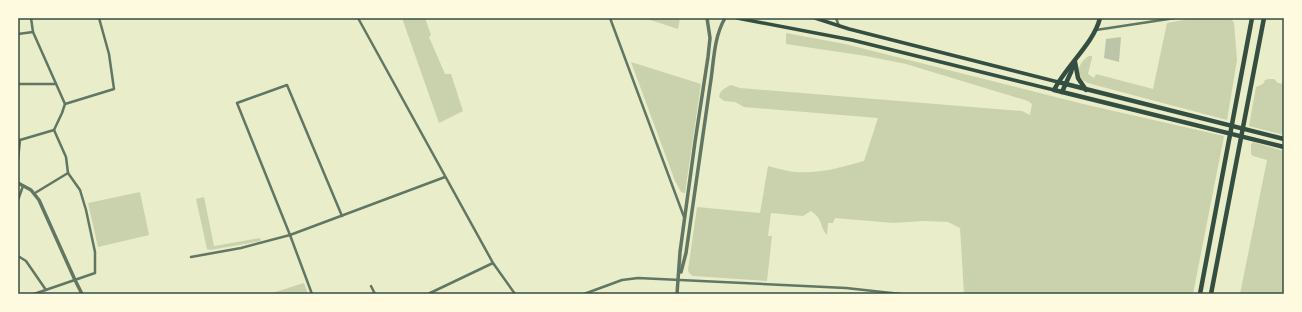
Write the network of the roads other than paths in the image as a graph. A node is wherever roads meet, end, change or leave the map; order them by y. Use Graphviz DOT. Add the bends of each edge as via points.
graph roads {
  1 [pos="31,18"];
  2 [pos="99,18"];
  3 [pos="358,18"];
  4 [pos="610,18"];
  5 [pos="707,18"];
  6 [pos="725,18"];
  7 [pos="737,18"];
  8 [pos="815,18"];
  9 [pos="836,18"];
  10 [pos="1100,18"];
  11 [pos="1175,18"];
  12 [pos="1252,18"];
  13 [pos="1264,18"];
  14 [pos="839,26"];
  15 [pos="1096,30"];
  16 [pos="33,32"];
  17 [pos="18,34"];
  18 [pos="1075,60"];
  19 [pos="1058,82"];
  20 [pos="18,84"];
  21 [pos="56,84"];
  22 [pos="1066,84"];
  23 [pos="1054,90"];
  24 [pos="1086,90"];
  25 [pos="1062,92"];
  26 [pos="64,104"];
  27 [pos="54,130"];
  28 [pos="1284,139"];
  29 [pos="19,140"];
  30 [pos="1284,147"];
  31 [pos="18,160"];
  32 [pos="68,173"];
  33 [pos="446,176"];
  34 [pos="18,183"];
  35 [pos="24,185"];
  36 [pos="34,193"];
  37 [pos="18,200"];
  38 [pos="342,216"];
  39 [pos="685,218"];
  40 [pos="290,235"];
  41 [pos="18,256"];
  42 [pos="191,257"];
  43 [pos="493,263"];
  44 [pos="679,279"];
  45 [pos="75,280"];
  46 [pos="372,286"];
  47 [pos="46,290"];
  48 [pos="34,294"];
  49 [pos="82,294"];
  50 [pos="312,294"];
  51 [pos="375,294"];
  52 [pos="428,294"];
  53 [pos="515,294"];
  54 [pos="584,294"];
  55 [pos="677,294"];
  56 [pos="901,294"];
  57 [pos="1200,294"];
  58 [pos="1211,294"];
  1 -- 16 [label="street"];
  2 -- 26 [label="street" via="114,89"];
  3 -- 33 [label="street"];
  4 -- 39 [label="street"];
  5 -- 39 [label="street" via="710,38 708,57"];
  6 -- 44 [label="street" via="716,40 686,253"];
  7 -- 23 [label="main road" via="852,40"];
  8 -- 14 [label="main road"];
  9 -- 14 [label="street"];
  10 -- 15 [label="highway"];
  11 -- 15 [label="street"];
  12 -- 57 [label="highway"];
  13 -- 58 [label="highway"];
  14 -- 19 [label="main road"];
  15 -- 18 [label="highway"];
  16 -- 17 [label="street"];
  16 -- 21 [label="street"];
  18 -- 19 [label="highway"];
  18 -- 22 [label="highway"];
  18 -- 24 [label="highway" via="1078,78"];
  19 -- 22 [label="highway"];
  19 -- 23 [label="highway"];
  20 -- 21 [label="street"];
  21 -- 26 [label="street"];
  22 -- 24 [label="highway"];
  22 -- 25 [label="highway"];
  23 -- 25 [label="highway"];
  24 -- 28 [label="highway"];
  25 -- 30 [label="highway"];
  26 -- 27 [label="street"];
  27 -- 29 [label="street"];
  27 -- 32 [label="street" via="66,157"];
  29 -- 31 [label="street"];
  32 -- 36 [label="street"];
  32 -- 45 [label="street" via="83,199 96,258 96,273"];
  33 -- 38 [label="street"];
  33 -- 43 [label="street"];
  34 -- 35 [label="street"];
  35 -- 36 [label="street"];
  35 -- 37 [label="street"];
  36 -- 45 [label="street"];
  38 -- 40 [label="street"];
  38 -- 40 [label="street" via="287,84 237,103"];
  39 -- 44 [label="street"];
  40 -- 42 [label="street" via="241,248"];
  40 -- 50 [label="street"];
  41 -- 47 [label="street" via="26,261"];
  43 -- 52 [label="street"];
  43 -- 53 [label="street"];
  44 -- 54 [label="street" via="629,279"];
  44 -- 55 [label="street"];
  44 -- 56 [label="street" via="846,288"];
  45 -- 47 [label="street"];
  45 -- 49 [label="street"];
  46 -- 51 [label="street"];
  47 -- 48 [label="street"];
}
